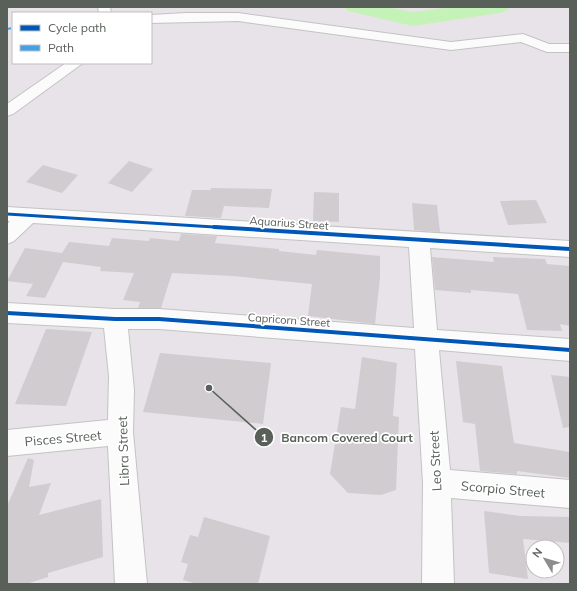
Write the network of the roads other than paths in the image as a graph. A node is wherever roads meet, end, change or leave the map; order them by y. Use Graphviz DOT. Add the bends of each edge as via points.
graph roads {
  1 [pos="152,19"];
  2 [pos="570,48"];
  3 [pos="75,64"];
  4 [pos="7,111"];
  5 [pos="7,214"];
  6 [pos="29,215"];
  7 [pos="7,236"];
  8 [pos="419,241"];
  9 [pos="570,249"];
  10 [pos="7,313"];
  11 [pos="115,319"];
  12 [pos="427,339"];
  13 [pos="570,350"];
  14 [pos="120,432"];
  15 [pos="7,444"];
  16 [pos="437,483"];
  17 [pos="570,494"];
  18 [pos="130,584"];
  19 [pos="438,584"];
  1 -- 2 [label="street" via="238,17 451,46 522,38 548,48"];
  3 -- 4 [label="street"];
  5 -- 6 [label="street, Aquarius Street"];
  6 -- 7 [label="street"];
  6 -- 8 [label="street, Aquarius Street"];
  8 -- 9 [label="street, Aquarius Street"];
  8 -- 12 [label="street, Leo Street"];
  10 -- 11 [label="street, Capricorn Street"];
  11 -- 12 [label="street, Capricorn Street" via="159,319"];
  11 -- 14 [label="street, Libra Street" via="120,370"];
  12 -- 13 [label="street, Capricorn Street"];
  12 -- 16 [label="street, Leo Street"];
  14 -- 15 [label="street, Pisces Street"];
  14 -- 18 [label="street, Libra Street"];
  16 -- 17 [label="street, Scorpio Street"];
  16 -- 19 [label="street, Leo Street"];
}
